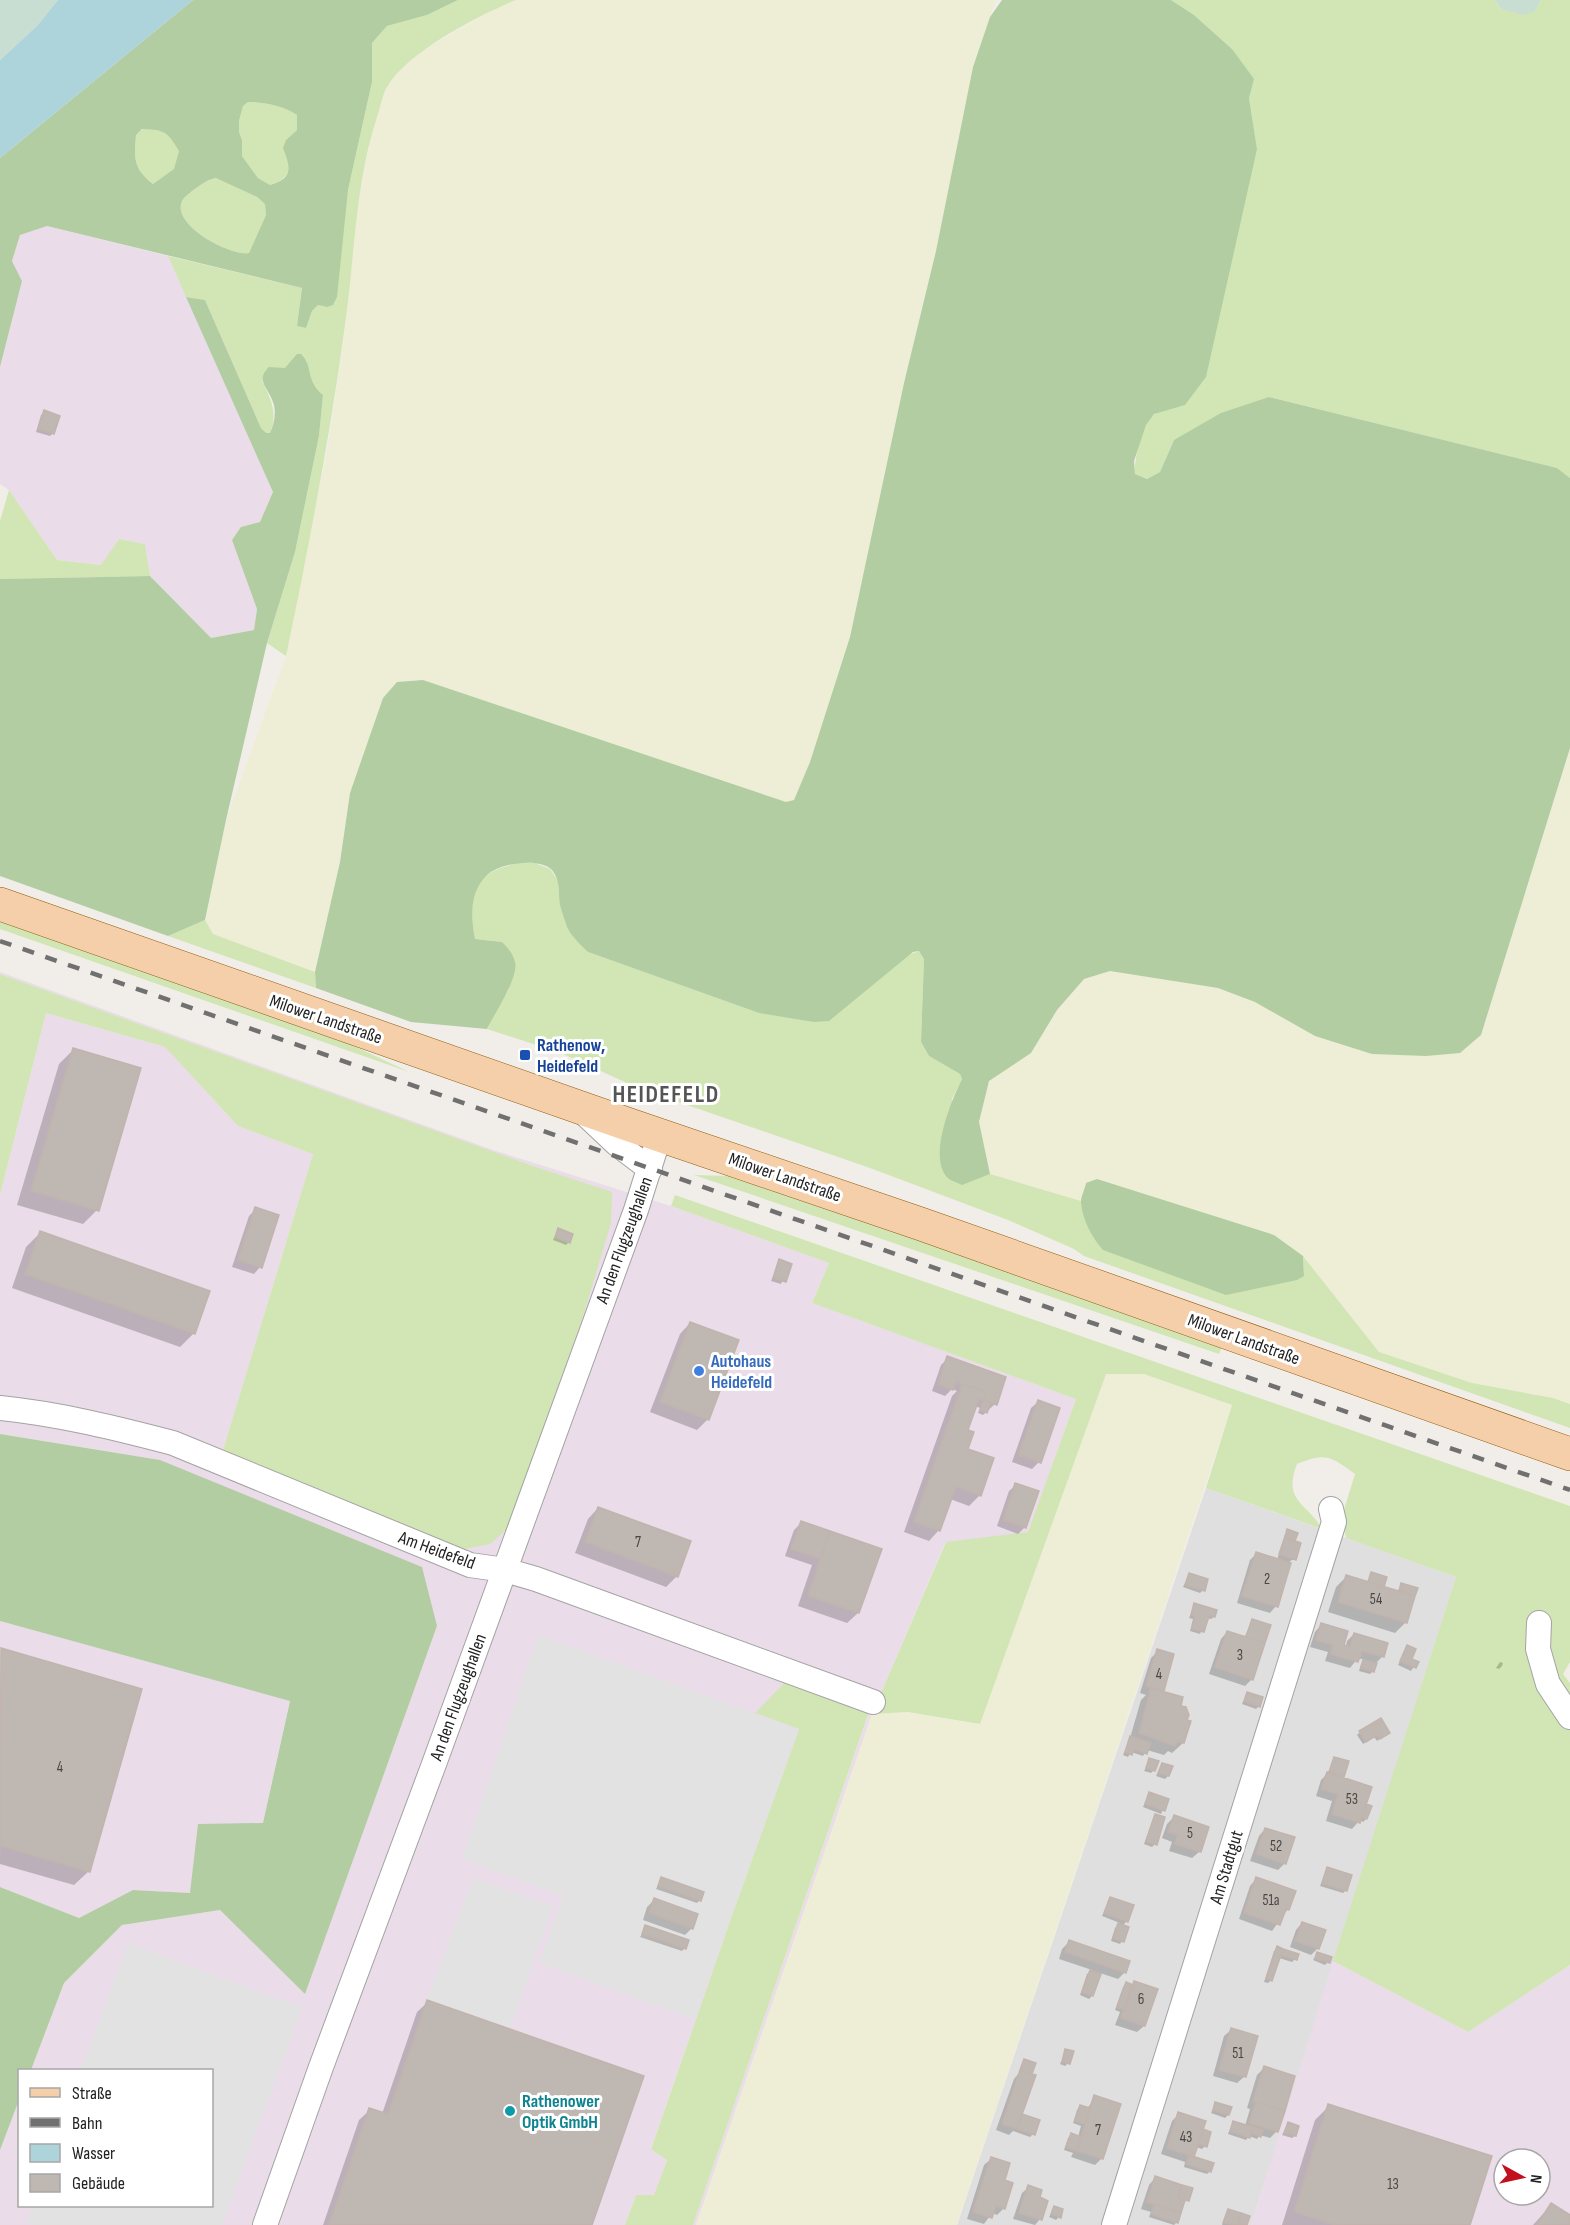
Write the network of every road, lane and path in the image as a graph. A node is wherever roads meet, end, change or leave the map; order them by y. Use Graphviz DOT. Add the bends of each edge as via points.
graph roads {
  1 [pos="0,903"];
  2 [pos="577,1106"];
  3 [pos="660,1134"];
  4 [pos="650,1169"];
  5 [pos="0,1408"];
  6 [pos="1570,1454"];
  7 [pos="1331,1509"];
  8 [pos="505,1570"];
  9 [pos="1539,1623"];
  10 [pos="873,1702"];
  11 [pos="1570,1717"];
  12 [pos="265,2225"];
  13 [pos="1114,2225"];
  1 -- 2 [label="main road, Milower Landstraße"];
  2 -- 3 [label="main road, Milower Landstraße"];
  2 -- 4 [label="street, An den Flugzeughallen"];
  3 -- 4 [label="street, An den Flugzeughallen"];
  3 -- 6 [label="main road, Milower Landstraße"];
  4 -- 8 [label="street, An den Flugzeughallen"];
  5 -- 8 [label="street, Am Heidefeld" via="40,1412 173,1443 470,1565"];
  7 -- 13 [label="street, Am Stadtgut" via="1334,1522"];
  8 -- 10 [label="street, Am Heidefeld"];
  8 -- 12 [label="street, An den Flugzeughallen"];
  9 -- 11 [label="street" via="1538,1648 1548,1684"];
}
